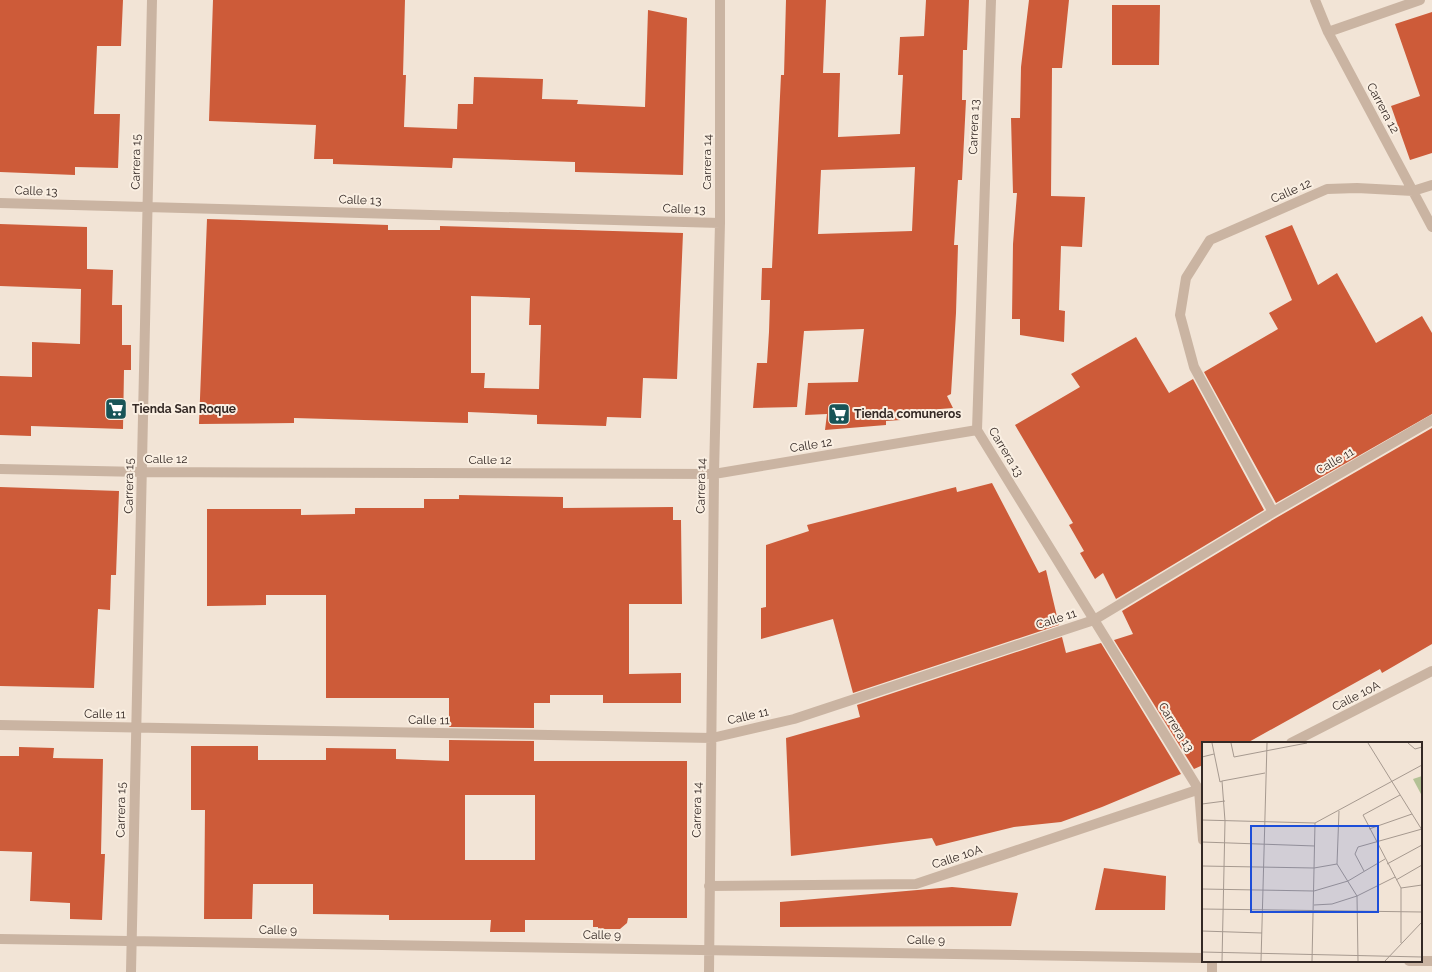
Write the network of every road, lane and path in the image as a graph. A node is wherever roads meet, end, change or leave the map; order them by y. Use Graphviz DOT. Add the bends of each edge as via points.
graph roads {
  1 [pos="152,0"];
  2 [pos="720,0"];
  3 [pos="991,0"];
  4 [pos="1315,0"];
  5 [pos="1420,0"];
  6 [pos="1328,32"];
  7 [pos="1432,185"];
  8 [pos="1412,191"];
  9 [pos="0,203"];
  10 [pos="148,207"];
  11 [pos="720,223"];
  12 [pos="1432,227"];
  13 [pos="1432,420"];
  14 [pos="977,430"];
  15 [pos="0,468"];
  16 [pos="142,472"];
  17 [pos="714,474"];
  18 [pos="1274,512"];
  19 [pos="1094,620"];
  20 [pos="1432,671"];
  21 [pos="0,725"];
  22 [pos="136,728"];
  23 [pos="712,738"];
  24 [pos="1293,742"];
  25 [pos="1201,789"];
  26 [pos="1202,814"];
  27 [pos="709,886"];
  28 [pos="0,939"];
  29 [pos="132,941"];
  30 [pos="710,950"];
  31 [pos="1202,958"];
  32 [pos="131,972"];
  33 [pos="709,972"];
  1 -- 10 [label="street, Carrera 15"];
  2 -- 11 [label="street, Carrera 14"];
  3 -- 14 [label="street, Carrera 13"];
  4 -- 6 [label="street, Carrera 12"];
  5 -- 6 [label="street"];
  6 -- 8 [label="street, Carrera 12"];
  7 -- 8 [label="street, Calle 12"];
  8 -- 12 [label="street, Carrera 12"];
  8 -- 18 [label="street, Calle 12" via="1327,189 1210,240 1186,278 1180,315 1194,367"];
  9 -- 10 [label="street, Calle 13"];
  10 -- 11 [label="street, Calle 13"];
  10 -- 16 [label="street, Carrera 15"];
  11 -- 17 [label="street, Carrera 14"];
  13 -- 18 [label="street, Calle 11"];
  14 -- 17 [label="street, Calle 12"];
  14 -- 19 [label="street, Carrera 13"];
  15 -- 16 [label="street, Calle 12"];
  16 -- 17 [label="street, Calle 12"];
  16 -- 22 [label="street, Carrera 15"];
  17 -- 23 [label="street, Carrera 14"];
  18 -- 19 [label="street, Calle 11"];
  19 -- 23 [label="street, Calle 11" via="794,719"];
  19 -- 25 [label="street, Carrera 13"];
  20 -- 24 [label="street, Calle 10A"];
  21 -- 22 [label="street, Calle 11"];
  22 -- 23 [label="street, Calle 11"];
  22 -- 29 [label="street, Carrera 15"];
  23 -- 27 [label="street, Carrera 14"];
  25 -- 26 [label="street, Carrera 13"];
  25 -- 27 [label="street, Calle 10A" via="916,884"];
  27 -- 30 [label="street, Carrera 14"];
  28 -- 29 [label="street, Calle 9"];
  29 -- 30 [label="street, Calle 9"];
  29 -- 32 [label="street, Carrera 15"];
  30 -- 31 [label="street, Calle 9"];
  30 -- 33 [label="street, Carrera 14"];
}
